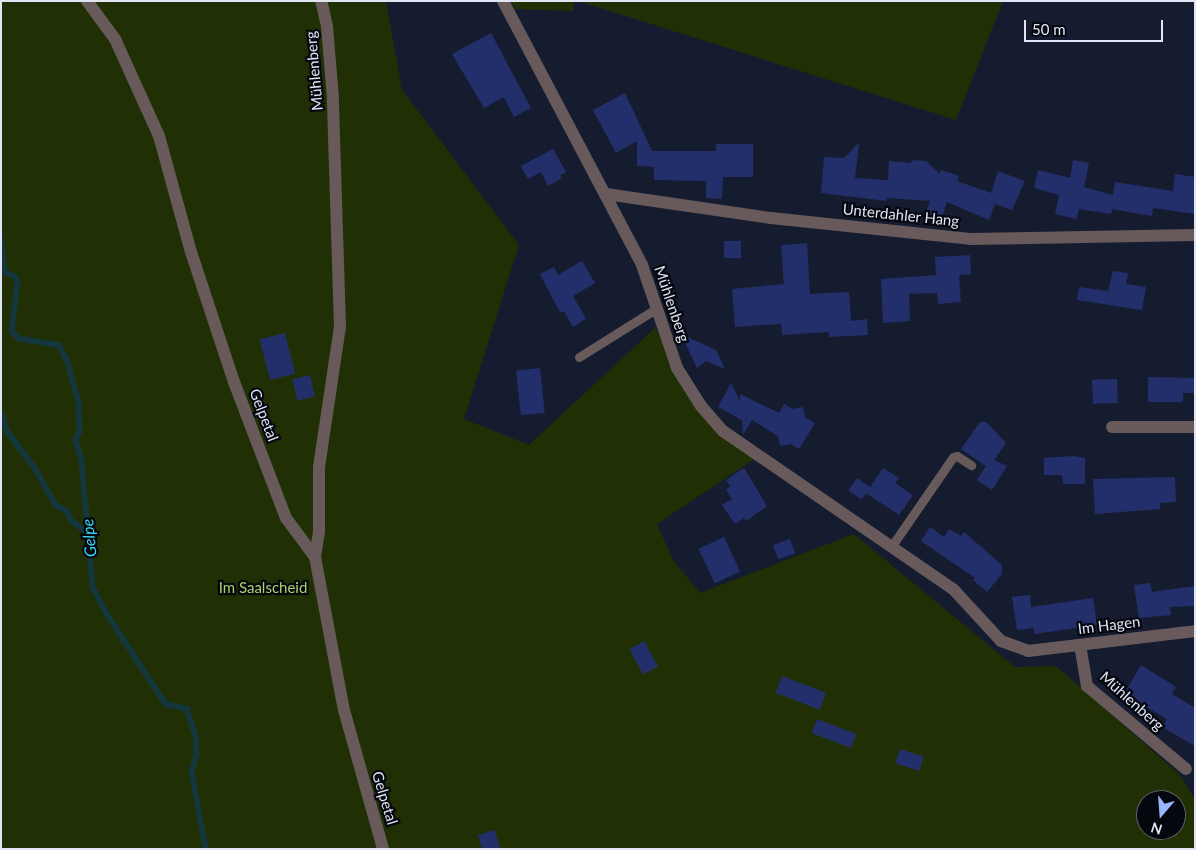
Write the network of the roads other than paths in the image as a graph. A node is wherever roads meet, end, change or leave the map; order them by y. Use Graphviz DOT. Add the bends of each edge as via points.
graph roads {
  1 [pos="86,1"];
  2 [pos="321,1"];
  3 [pos="503,1"];
  4 [pos="606,194"];
  5 [pos="1195,235"];
  6 [pos="657,308"];
  7 [pos="579,357"];
  8 [pos="1112,427"];
  9 [pos="1195,427"];
  10 [pos="971,465"];
  11 [pos="891,547"];
  12 [pos="315,557"];
  13 [pos="1195,631"];
  14 [pos="1080,645"];
  15 [pos="1028,651"];
  16 [pos="1186,769"];
  17 [pos="383,849"];
  1 -- 12 [label="street, Gelpetal" via="115,39 159,136 191,252 234,382 286,518"];
  2 -- 12 [label="street, Mühlenberg" via="327,26 333,98 340,327 319,467 319,532"];
  3 -- 4 [label="street, Mühlenberg"];
  4 -- 5 [label="street, Unterdahler Hang" via="771,218 970,239"];
  4 -- 6 [label="street, Mühlenberg" via="642,265"];
  6 -- 7 [label="lane"];
  6 -- 11 [label="street, Mühlenberg" via="677,368 701,406 724,431"];
  8 -- 9 [label="street"];
  10 -- 11 [label="lane" via="957,456 953,457"];
  11 -- 15 [label="street, Mühlenberg" via="954,590 1001,641"];
  12 -- 17 [label="street, Gelpetal" via="344,710"];
  13 -- 14 [label="street, Im Hagen"];
  14 -- 15 [label="street, Im Hagen"];
  14 -- 16 [label="street, Mühlenberg" via="1087,686"];
}
